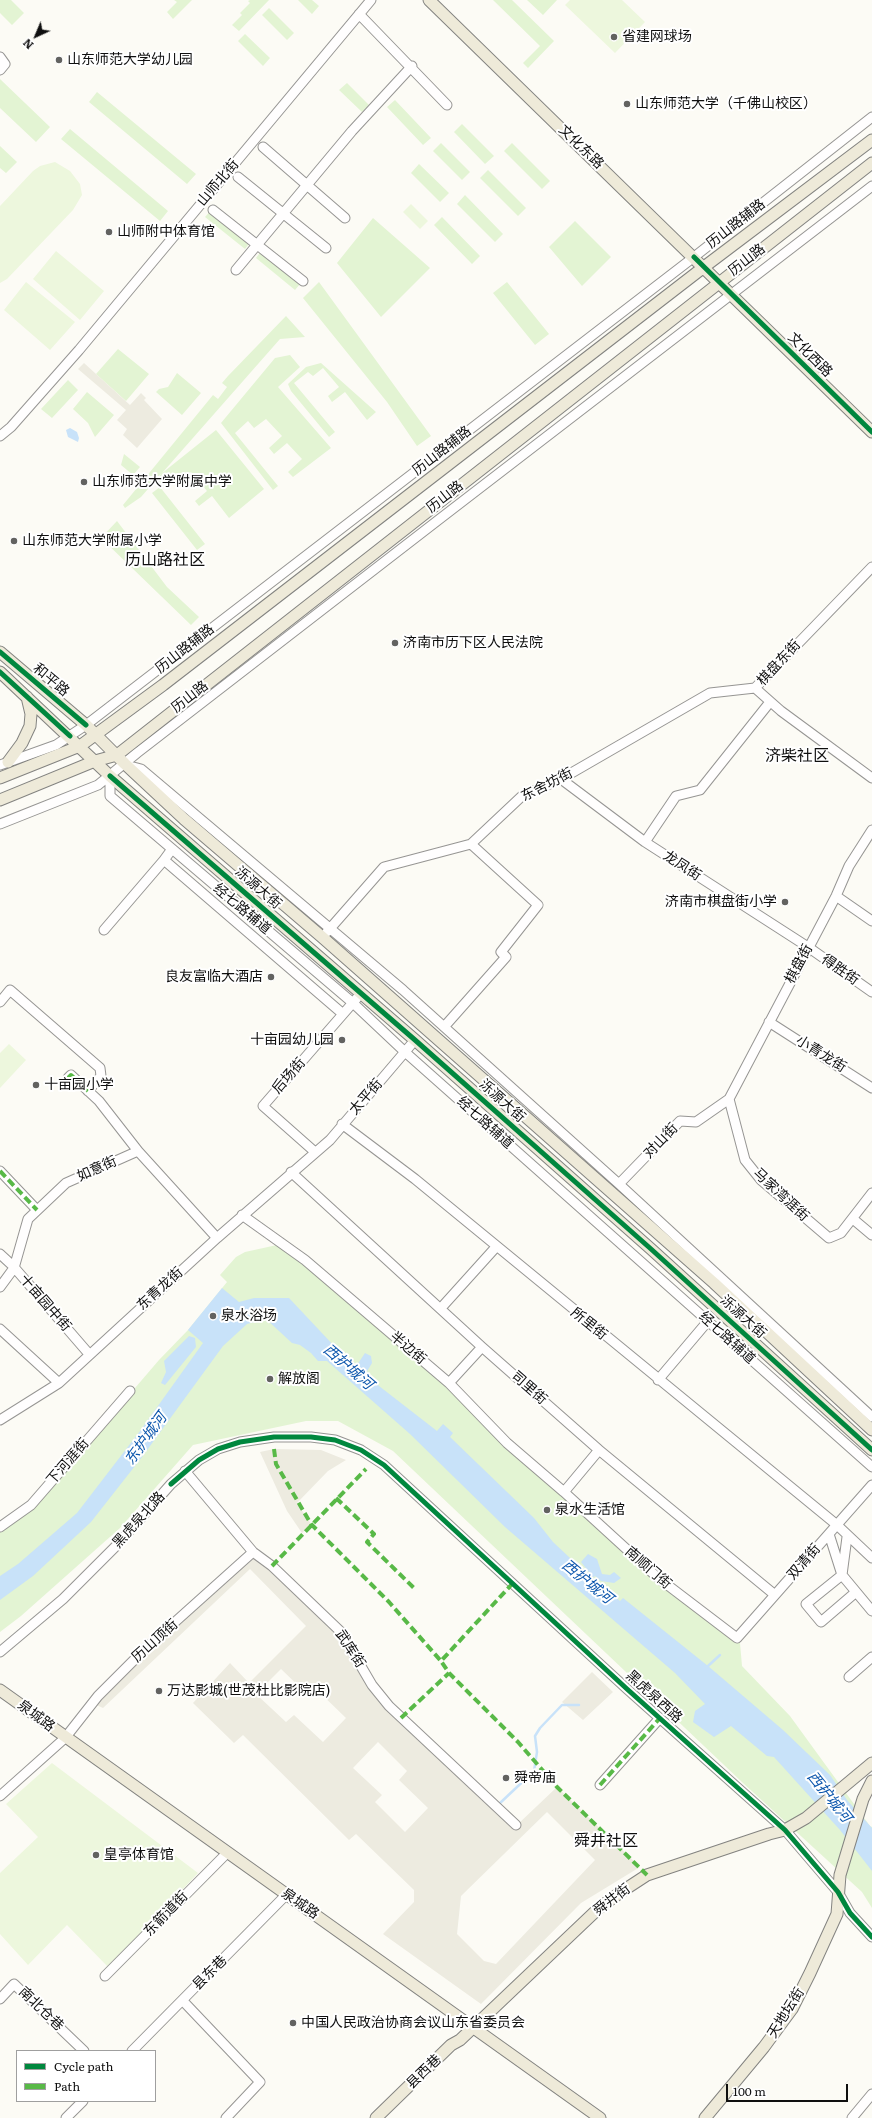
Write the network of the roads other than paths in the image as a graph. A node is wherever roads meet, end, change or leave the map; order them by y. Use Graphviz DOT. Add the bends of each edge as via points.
graph roads {
  1 [pos="371,0"];
  2 [pos="429,0"];
  3 [pos="359,14"];
  4 [pos="0,57"];
  5 [pos="412,66"];
  6 [pos="0,70"];
  7 [pos="447,105"];
  8 [pos="872,117"];
  9 [pos="872,140"];
  10 [pos="263,147"];
  11 [pos="872,163"];
  12 [pos="238,177"];
  13 [pos="307,184"];
  14 [pos="872,186"];
  15 [pos="213,210"];
  16 [pos="282,213"];
  17 [pos="345,218"];
  18 [pos="256,245"];
  19 [pos="326,248"];
  20 [pos="694,257"];
  21 [pos="704,267"];
  22 [pos="236,270"];
  23 [pos="303,281"];
  24 [pos="718,282"];
  25 [pos="732,295"];
  26 [pos="872,432"];
  27 [pos="0,436"];
  28 [pos="872,567"];
  29 [pos="0,652"];
  30 [pos="0,672"];
  31 [pos="755,688"];
  32 [pos="27,697"];
  33 [pos="770,702"];
  34 [pos="86,725"];
  35 [pos="96,734"];
  36 [pos="70,736"];
  37 [pos="80,746"];
  38 [pos="117,755"];
  39 [pos="96,761"];
  40 [pos="4,763"];
  41 [pos="125,764"];
  42 [pos="110,776"];
  43 [pos="0,778"];
  44 [pos="872,778"];
  45 [pos="561,779"];
  46 [pos="0,800"];
  47 [pos="0,824"];
  48 [pos="872,830"];
  49 [pos="645,842"];
  50 [pos="471,844"];
  51 [pos="172,849"];
  52 [pos="164,860"];
  53 [pos="836,896"];
  54 [pos="872,921"];
  55 [pos="331,928"];
  56 [pos="104,930"];
  57 [pos="322,937"];
  58 [pos="808,947"];
  59 [pos="872,992"];
  60 [pos="361,993"];
  61 [pos="0,1002"];
  62 [pos="353,1003"];
  63 [pos="343,1014"];
  64 [pos="769,1022"];
  65 [pos="444,1027"];
  66 [pos="415,1040"];
  67 [pos="405,1052"];
  68 [pos="68,1078"];
  69 [pos="872,1088"];
  70 [pos="88,1091"];
  71 [pos="729,1099"];
  72 [pos="342,1124"];
  73 [pos="138,1151"];
  74 [pos="315,1152"];
  75 [pos="0,1171"];
  76 [pos="291,1172"];
  77 [pos="619,1184"];
  78 [pos="872,1193"];
  79 [pos="37,1210"];
  80 [pos="242,1215"];
  81 [pos="853,1219"];
  82 [pos="872,1235"];
  83 [pos="217,1238"];
  84 [pos="496,1247"];
  85 [pos="0,1254"];
  86 [pos="14,1268"];
  87 [pos="0,1287"];
  88 [pos="441,1308"];
  89 [pos="708,1321"];
  90 [pos="0,1329"];
  91 [pos="482,1347"];
  92 [pos="89,1354"];
  93 [pos="658,1380"];
  94 [pos="59,1383"];
  95 [pos="449,1383"];
  96 [pos="130,1391"];
  97 [pos="872,1417"];
  98 [pos="0,1420"];
  99 [pos="872,1430"];
  100 [pos="599,1450"];
  101 [pos="872,1450"];
  102 [pos="872,1467"];
  103 [pos="185,1471"];
  104 [pos="872,1485"];
  105 [pos="407,1486"];
  106 [pos="564,1492"];
  107 [pos="836,1525"];
  108 [pos="0,1527"];
  109 [pos="829,1534"];
  110 [pos="848,1536"];
  111 [pos="253,1552"];
  112 [pos="872,1558"];
  113 [pos="842,1575"];
  114 [pos="856,1592"];
  115 [pos="775,1595"];
  116 [pos="872,1611"];
  117 [pos="737,1638"];
  118 [pos="0,1652"];
  119 [pos="872,1657"];
  120 [pos="850,1677"];
  121 [pos="0,1690"];
  122 [pos="660,1718"];
  123 [pos="65,1738"];
  124 [pos="872,1763"];
  125 [pos="872,1781"];
  126 [pos="600,1785"];
  127 [pos="0,1796"];
  128 [pos="516,1826"];
  129 [pos="785,1830"];
  130 [pos="227,1853"];
  131 [pos="838,1892"];
  132 [pos="286,1895"];
  133 [pos="872,1937"];
  134 [pos="105,1976"];
  135 [pos="0,1999"];
  136 [pos="183,2000"];
  137 [pos="473,2027"];
  138 [pos="83,2050"];
  139 [pos="133,2050"];
  140 [pos="872,2094"];
  141 [pos="82,2102"];
  142 [pos="66,2118"];
  143 [pos="226,2118"];
  144 [pos="376,2118"];
  145 [pos="600,2118"];
  146 [pos="706,2118"];
  147 [pos="852,2118"];
  1 -- 3 [label="street, 山师北街"];
  2 -- 20 [label="main road, 文化东路"];
  3 -- 5 [label="street"];
  3 -- 27 [label="street, 山师北街" via="79,350 11,427"];
  4 -- 6 [label="street" via="5,64"];
  5 -- 7 [label="street"];
  5 -- 13 [label="street"];
  8 -- 20 [label="street, 历山路辅路"];
  9 -- 21 [label="main road, 历山路"];
  10 -- 13 [label="street"];
  11 -- 24 [label="main road, 历山路"];
  12 -- 16 [label="street"];
  13 -- 16 [label="street"];
  13 -- 17 [label="street"];
  14 -- 25 [label="street"];
  15 -- 18 [label="street"];
  16 -- 18 [label="street"];
  16 -- 19 [label="street"];
  18 -- 22 [label="street"];
  18 -- 23 [label="street"];
  20 -- 21 [label="main road, 文化东路"];
  20 -- 34 [label="street, 历山路辅路"];
  21 -- 24 [label="main road, 文化东路"];
  21 -- 35 [label="main road, 历山路"];
  24 -- 25 [label="main road, 文化东路"];
  24 -- 38 [label="main road, 历山路"];
  25 -- 26 [label="main road, 文化西路"];
  25 -- 41 [label="street" via="362,578"];
  28 -- 31 [label="street, 棋盘东街"];
  29 -- 34 [label="main road, 和平路"];
  30 -- 32 [label="main road, 和平路"];
  31 -- 33 [label="street, 棋盘东街"];
  31 -- 45 [label="street, 东舍坊街" via="710,693"];
  32 -- 36 [label="main road, 和平路"];
  32 -- 40 [label="main road" via="31,714 30,726 22,743"];
  33 -- 44 [label="street, 棋盘东街"];
  33 -- 49 [label="street" via="700,790 676,796"];
  34 -- 35 [label="main road, 泺源大街"];
  34 -- 36 [label="street, 历山路辅路"];
  35 -- 37 [label="main road, 历山路"];
  35 -- 38 [label="main road, 泺源大街"];
  36 -- 37 [label="main road, 和平路"];
  36 -- 40 [label="street, 历山路辅路" via="56,745"];
  37 -- 39 [label="main road, 和平路"];
  37 -- 43 [label="main road, 历山路"];
  38 -- 39 [label="main road, 历山路"];
  38 -- 41 [label="main road, 泺源大街"];
  39 -- 42 [label="main road, 泺源大街"];
  39 -- 46 [label="main road, 历山路"];
  41 -- 42 [label="street"];
  41 -- 55 [label="street" via="141,769"];
  41 -- 57 [label="main road, 泺源大街" via="184,819"];
  42 -- 47 [label="street" via="98,785"];
  42 -- 51 [label="street, 经七路辅道" via="110,796"];
  42 -- 60 [label="main road, 泺源大街"];
  45 -- 49 [label="street, 龙凤街"];
  45 -- 50 [label="street, 东舍坊街" via="522,796"];
  48 -- 53 [label="street, 棋盘街" via="849,866"];
  49 -- 58 [label="street, 龙凤街"];
  50 -- 55 [label="street, 东舍坊街" via="384,867"];
  50 -- 65 [label="street" via="538,905 501,952 506,957"];
  51 -- 52 [label="street"];
  51 -- 62 [label="street, 经七路辅道"];
  52 -- 56 [label="street"];
  52 -- 63 [label="street"];
  53 -- 54 [label="street"];
  53 -- 58 [label="street, 棋盘街"];
  55 -- 57 [label="street, 东舍坊街"];
  55 -- 65 [label="street"];
  57 -- 99 [label="main road, 泺源大街" via="714,1283"];
  58 -- 59 [label="street, 得胜街"];
  58 -- 64 [label="street, 棋盘街"];
  60 -- 62 [label="street, 后场街"];
  60 -- 66 [label="main road, 泺源大街"];
  61 -- 70 [label="street" via="10,990 100,1068 101,1076"];
  62 -- 63 [label="street, 后场街"];
  62 -- 67 [label="street, 经七路辅道"];
  63 -- 74 [label="street, 后场街" via="263,1106"];
  64 -- 69 [label="street, 小青龙街"];
  64 -- 71 [label="street, 棋盘街"];
  65 -- 77 [label="street"];
  66 -- 67 [label="street, 太平街"];
  66 -- 101 [label="main road, 泺源大街"];
  67 -- 72 [label="street, 太平街"];
  67 -- 89 [label="street, 经七路辅道"];
  68 -- 70 [label="street" via="71,1076"];
  70 -- 73 [label="street" via="99,1101"];
  71 -- 77 [label="street, 对山街" via="696,1122 680,1121"];
  71 -- 81 [label="street, 马家湾涯街" via="745,1160 761,1180 829,1238 840,1232"];
  72 -- 74 [label="street, 太平街" via="330,1140"];
  72 -- 84 [label="street, 所里街"];
  73 -- 79 [label="street, 如意街" via="66,1183"];
  73 -- 83 [label="street"];
  74 -- 76 [label="street, 东青龙街"];
  75 -- 79 [label="street"];
  76 -- 80 [label="street, 东青龙街"];
  76 -- 88 [label="street, 司里街"];
  77 -- 97 [label="street"];
  78 -- 81 [label="street"];
  79 -- 86 [label="street, 如意街" via="28,1219"];
  80 -- 83 [label="street, 东青龙街"];
  80 -- 95 [label="street, 半边街" via="305,1260"];
  81 -- 82 [label="street"];
  83 -- 92 [label="street, 东青龙街"];
  84 -- 88 [label="street"];
  84 -- 93 [label="street, 所里街"];
  85 -- 86 [label="street, 十亩园中街"];
  86 -- 87 [label="street, 如意街"];
  86 -- 92 [label="street, 十亩园中街"];
  88 -- 91 [label="street, 司里街"];
  89 -- 93 [label="street"];
  89 -- 102 [label="street, 经七路辅道"];
  90 -- 94 [label="street"];
  91 -- 95 [label="street"];
  91 -- 100 [label="street, 司里街"];
  92 -- 94 [label="street, 东青龙街"];
  93 -- 107 [label="street, 所里街"];
  94 -- 98 [label="street, 东青龙街"];
  95 -- 106 [label="street, 半边街" via="507,1443"];
  96 -- 108 [label="street, 下河涯街" via="31,1505"];
  100 -- 106 [label="street"];
  100 -- 115 [label="street, 司里街"];
  103 -- 105 [label="street, 黑虎泉北路" via="218,1449 240,1442 274,1437 311,1437 335,1440 361,1450 384,1465"];
  103 -- 111 [label="street, 武库街"];
  103 -- 118 [label="street, 黑虎泉北路" via="102,1560 63,1598"];
  104 -- 107 [label="street, 双清街"];
  105 -- 122 [label="street, 黑虎泉西路"];
  106 -- 117 [label="street, 南顺门街" via="656,1577"];
  107 -- 109 [label="street, 双清街"];
  107 -- 110 [label="street, 所里街"];
  109 -- 113 [label="street"];
  109 -- 115 [label="street, 双清街"];
  110 -- 112 [label="street, 所里街"];
  110 -- 113 [label="street"];
  111 -- 123 [label="street, 历山顶街" via="146,1648 98,1696"];
  111 -- 128 [label="street, 武库街" via="272,1566 341,1632 372,1685 389,1706"];
  113 -- 114 [label="street"];
  113 -- 114 [label="street" via="806,1604 821,1622"];
  114 -- 116 [label="street"];
  115 -- 117 [label="street, 双清街"];
  119 -- 120 [label="street"];
  121 -- 123 [label="main road, 泉城路"];
  122 -- 126 [label="street"];
  122 -- 129 [label="street, 黑虎泉西路"];
  123 -- 127 [label="street, 历山顶街"];
  123 -- 130 [label="main road, 泉城路"];
  124 -- 129 [label="main road, 舜井街" via="806,1818"];
  125 -- 131 [label="main road, 天地坛街" via="863,1798 840,1875"];
  129 -- 131 [label="street, 黑虎泉西路"];
  129 -- 137 [label="main road, 舜井街" via="647,1875 599,1908"];
  130 -- 132 [label="main road, 泉城路"];
  130 -- 134 [label="street, 东箭道街"];
  131 -- 133 [label="street, 黑虎泉西路" via="850,1913"];
  131 -- 146 [label="main road, 天地坛街" via="837,1914 792,2009"];
  132 -- 136 [label="street, 县东巷"];
  132 -- 137 [label="main road, 泉城路"];
  135 -- 138 [label="street, 南北仓巷" via="14,1984"];
  136 -- 139 [label="street, 县东巷"];
  136 -- 143 [label="street" via="260,2082"];
  137 -- 144 [label="main road, 县西巷"];
  137 -- 145 [label="main road, 泉城路"];
  140 -- 147 [label="street"];
  141 -- 142 [label="street"];
}
